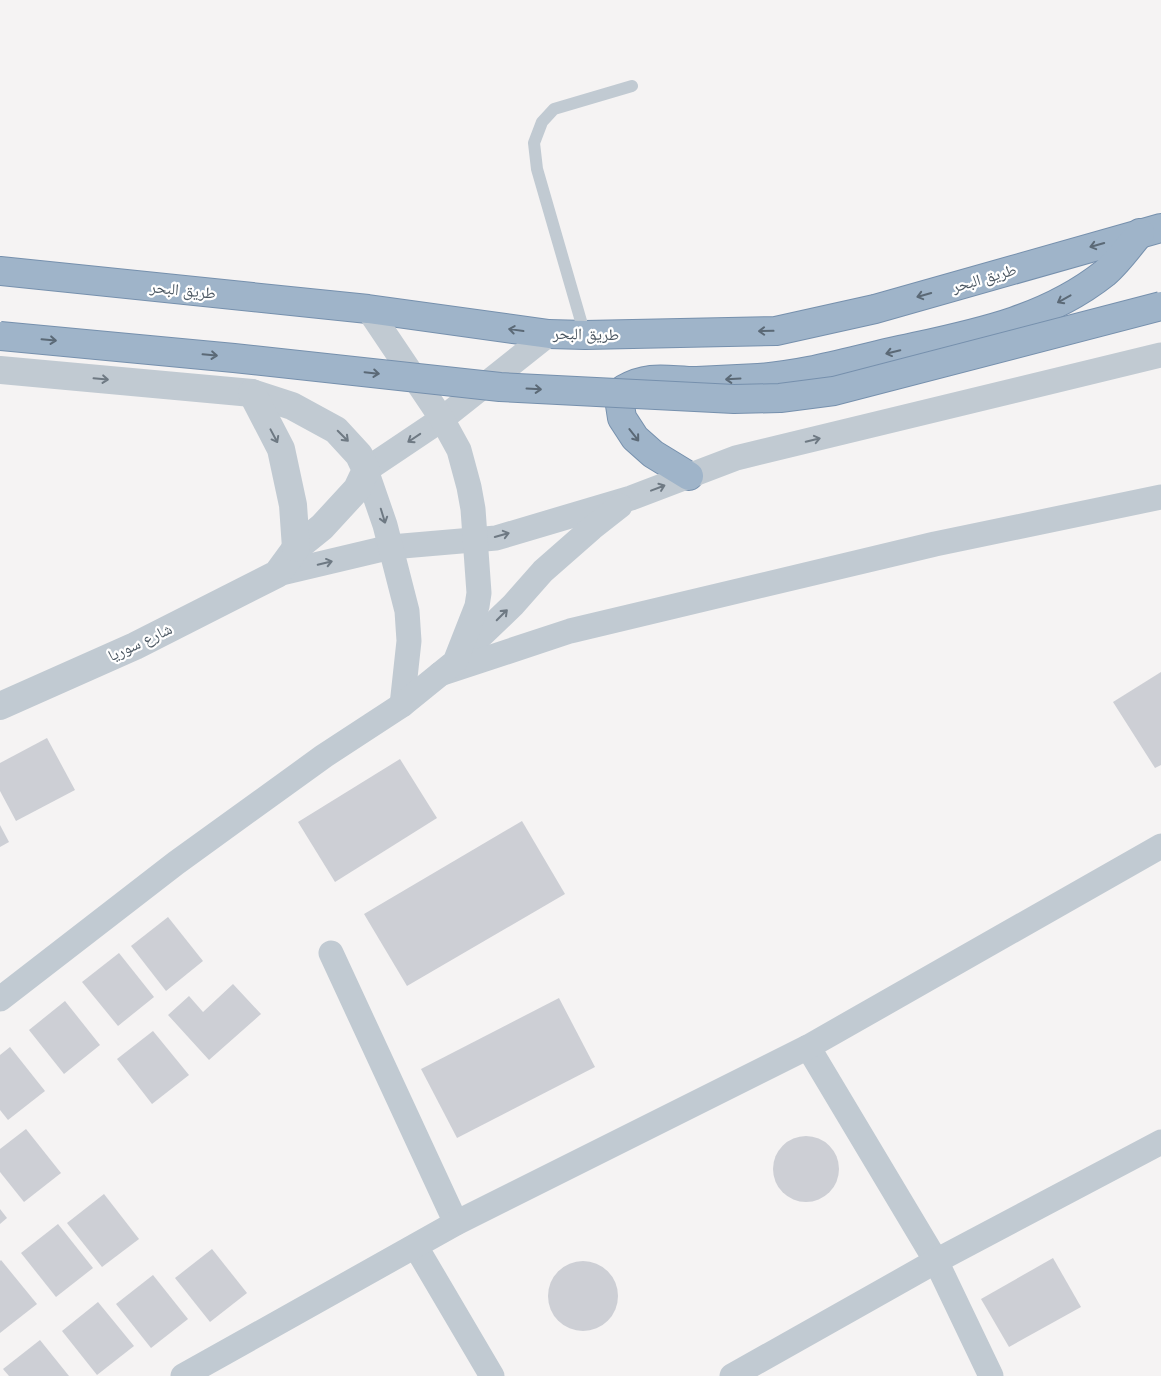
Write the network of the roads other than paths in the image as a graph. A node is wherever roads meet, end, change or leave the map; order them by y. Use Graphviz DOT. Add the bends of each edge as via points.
graph roads {
  1 [pos="632,86"];
  2 [pos="1150,230"];
  3 [pos="0,271"];
  4 [pos="1161,306"];
  5 [pos="368,309"];
  6 [pos="550,334"];
  7 [pos="585,335"];
  8 [pos="0,336"];
  9 [pos="1161,355"];
  10 [pos="0,370"];
  11 [pos="252,393"];
  12 [pos="442,419"];
  13 [pos="366,470"];
  14 [pos="688,476"];
  15 [pos="1161,497"];
  16 [pos="631,498"];
  17 [pos="476,540"];
  18 [pos="391,547"];
  19 [pos="296,548"];
  20 [pos="277,574"];
  21 [pos="447,668"];
  22 [pos="402,705"];
  23 [pos="0,706"];
  24 [pos="1161,846"];
  25 [pos="331,953"];
  26 [pos="0,999"];
  27 [pos="808,1047"];
  28 [pos="1161,1142"];
  29 [pos="456,1223"];
  30 [pos="416,1247"];
  31 [pos="936,1261"];
  32 [pos="183,1376"];
  33 [pos="492,1376"];
  34 [pos="732,1376"];
  35 [pos="991,1376"];
  1 -- 7 [label="lane" via="554,109 542,122 534,143 538,169"];
  2 -- 7 [label="highway, طريق البحر, one-way" via="875,309 776,331"];
  2 -- 14 [label="highway, one-way" via="1106,272 1076,292 1033,315 990,330 806,372 696,381 655,378 636,382 624,389 620,405 622,418 636,438 653,454"];
  3 -- 5 [label="highway, طريق البحر"];
  8 -- 4 [label="highway, one-way, bridge" via="500,388 734,399 780,398 834,391"];
  6 -- 5 [label="highway, طريق البحر, one-way"];
  5 -- 12 [label="street"];
  6 -- 7 [label="highway, طريق البحر"];
  6 -- 12 [label="street"];
  14 -- 9 [label="street, one-way" via="736,458"];
  10 -- 11 [label="street, one-way"];
  11 -- 13 [label="street, one-way" via="292,406 336,430 359,455"];
  11 -- 19 [label="street, one-way" via="281,450 293,505"];
  12 -- 13 [label="street, one-way"];
  12 -- 17 [label="street" via="464,466"];
  13 -- 18 [label="street, one-way"];
  13 -- 19 [label="street" via="357,489 322,527"];
  16 -- 14 [label="street, one-way"];
  15 -- 21 [label="street" via="935,544 570,631"];
  17 -- 16 [label="street, one-way" via="496,538"];
  21 -- 16 [label="street, one-way" via="513,605 543,571"];
  17 -- 18 [label="street"];
  17 -- 21 [label="street" via="477,606"];
  20 -- 18 [label="street, one-way"];
  18 -- 22 [label="street" via="407,611 409,641"];
  19 -- 20 [label="street"];
  20 -- 23 [label="street, شارع سوريا" via="135,646"];
  21 -- 22 [label="street"];
  22 -- 26 [label="street" via="324,756 176,863"];
  24 -- 27 [label="street"];
  25 -- 29 [label="street"];
  27 -- 29 [label="street"];
  27 -- 31 [label="street"];
  28 -- 31 [label="street"];
  29 -- 30 [label="street"];
  30 -- 32 [label="street"];
  30 -- 33 [label="street"];
  31 -- 34 [label="street"];
  31 -- 35 [label="street"];
}
